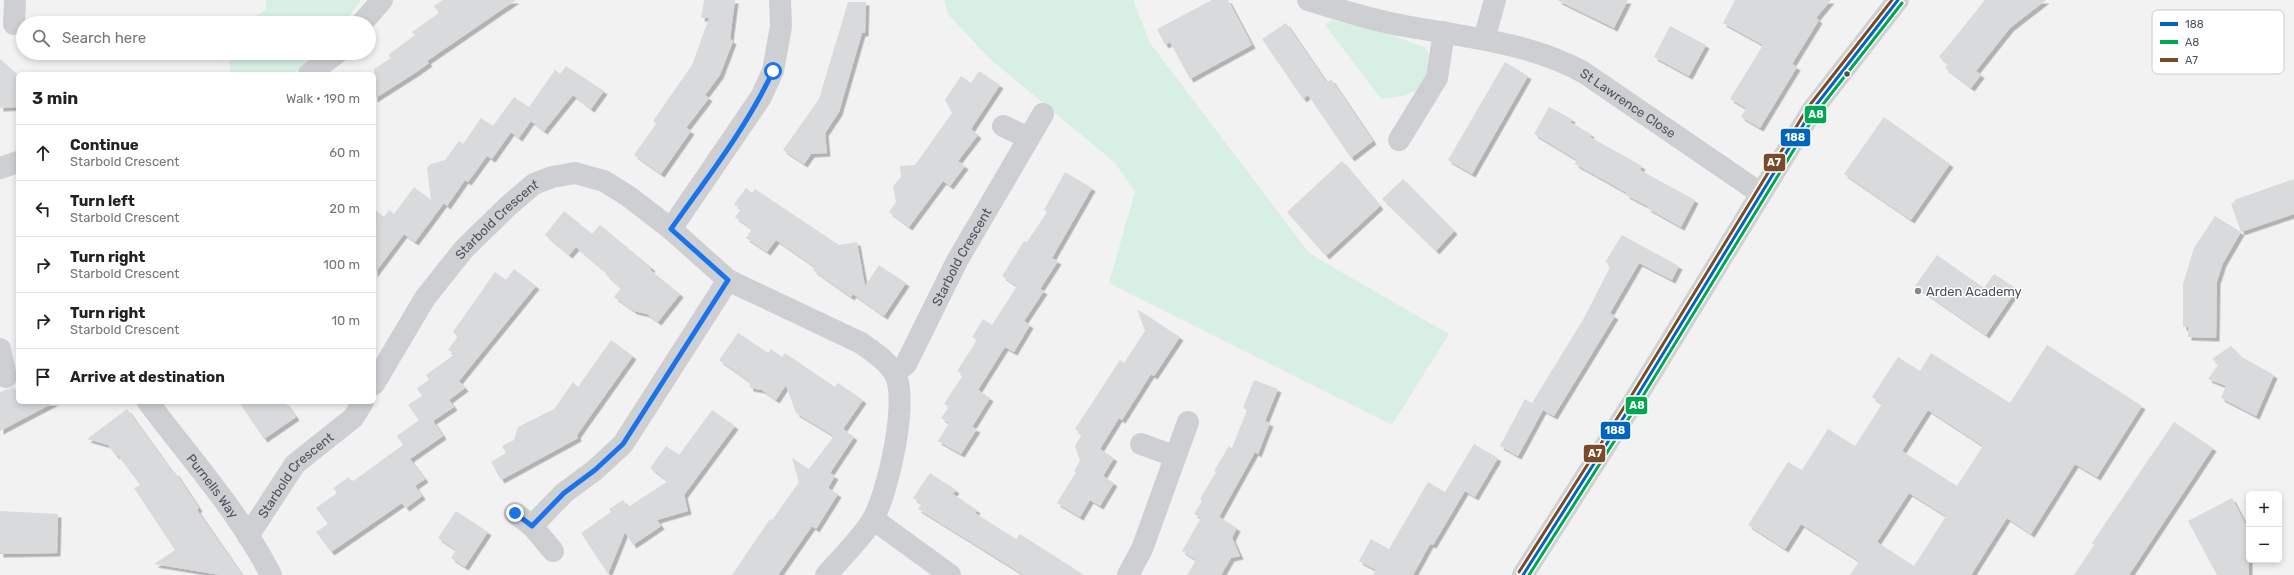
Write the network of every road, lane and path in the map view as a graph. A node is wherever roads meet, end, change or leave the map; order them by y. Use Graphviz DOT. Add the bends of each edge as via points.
graph roads {
  1 [pos="15,0"];
  2 [pos="382,0"];
  3 [pos="780,0"];
  4 [pos="1495,0"];
  5 [pos="1898,0"];
  6 [pos="1316,1"];
  7 [pos="368,16"];
  8 [pos="14,24"];
  9 [pos="1444,32"];
  10 [pos="1484,39"];
  11 [pos="328,60"];
  12 [pos="312,72"];
  13 [pos="1043,114"];
  14 [pos="1004,126"];
  15 [pos="1029,138"];
  16 [pos="1399,140"];
  17 [pos="16,163"];
  18 [pos="0,168"];
  19 [pos="1760,192"];
  20 [pos="671,229"];
  21 [pos="728,280"];
  22 [pos="0,350"];
  23 [pos="895,373"];
  24 [pos="8,376"];
  25 [pos="376,381"];
  26 [pos="150,404"];
  27 [pos="362,404"];
  28 [pos="1188,422"];
  29 [pos="1141,444"];
  30 [pos="1174,456"];
  31 [pos="515,513"];
  32 [pos="873,519"];
  33 [pos="532,526"];
  34 [pos="248,536"];
  35 [pos="553,551"];
  36 [pos="271,575"];
  37 [pos="826,575"];
  38 [pos="950,575"];
  39 [pos="1128,575"];
  40 [pos="1523,575"];
  1 -- 8 [label="street"];
  2 -- 7 [label="street"];
  3 -- 20 [label="street" via="781,26 773,71 761,97"];
  4 -- 10 [label="street"];
  5 -- 19 [label="main road" via="1813,109"];
  6 -- 9 [label="street, St Lawrence Close" via="1352,15"];
  9 -- 10 [label="street, St Lawrence Close"];
  9 -- 16 [label="street" via="1437,78"];
  10 -- 19 [label="street, St Lawrence Close" via="1546,54 1570,65"];
  11 -- 12 [label="street"];
  13 -- 15 [label="street, Starbold Crescent"];
  14 -- 15 [label="street"];
  15 -- 23 [label="street, Starbold Crescent" via="957,261 906,364"];
  17 -- 18 [label="street"];
  19 -- 40 [label="main road" via="1634,402"];
  20 -- 21 [label="street, Starbold Crescent"];
  20 -- 25 [label="street, Starbold Crescent" via="604,181 574,173 534,184 464,250 425,298"];
  21 -- 23 [label="street, Starbold Crescent" via="861,343 880,357"];
  21 -- 33 [label="street" via="623,444 595,470 564,493"];
  22 -- 24 [label="street"];
  23 -- 32 [label="street, Starbold Crescent" via="900,389 895,445 886,486"];
  26 -- 34 [label="street, Purnells Way"];
  27 -- 34 [label="street, Starbold Crescent" via="353,418 295,464"];
  28 -- 30 [label="street"];
  29 -- 30 [label="street"];
  30 -- 39 [label="street" via="1142,548"];
  31 -- 33 [label="street"];
  32 -- 37 [label="street, Starbold Crescent"];
  32 -- 38 [label="street"];
  33 -- 35 [label="street"];
  34 -- 36 [label="street, Purnells Way"];
}
